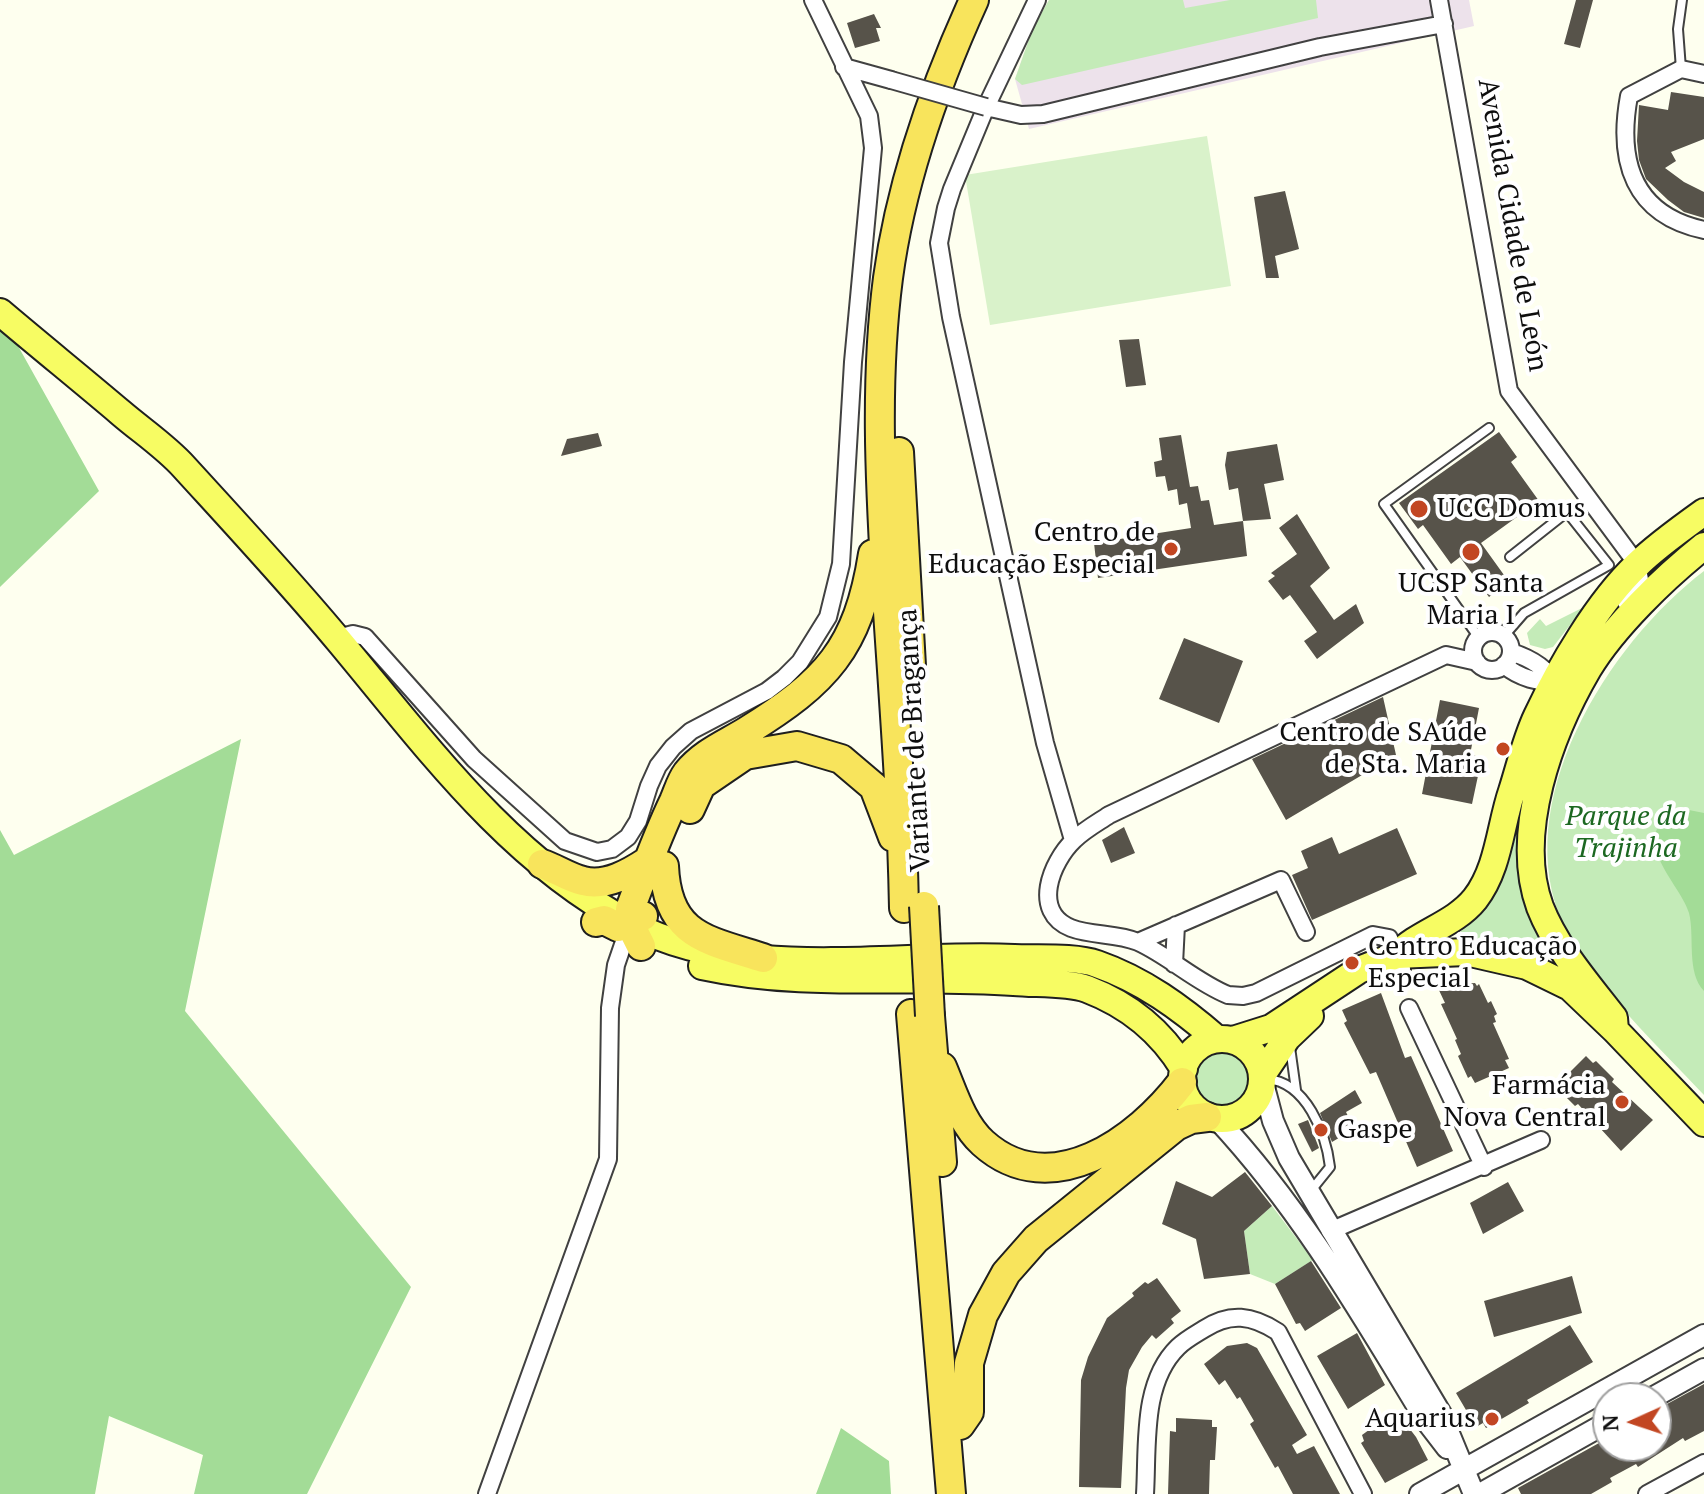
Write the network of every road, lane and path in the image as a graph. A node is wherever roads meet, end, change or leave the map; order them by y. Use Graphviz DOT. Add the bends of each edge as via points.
graph roads {
  1 [pos="813,0"];
  2 [pos="974,0"];
  3 [pos="992,0"];
  4 [pos="1037,0"];
  5 [pos="1439,0"];
  6 [pos="1682,0"];
  7 [pos="1444,24"];
  8 [pos="844,67"];
  9 [pos="1681,69"];
  10 [pos="1704,74"];
  11 [pos="986,107"];
  12 [pos="1704,230"];
  13 [pos="0,312"];
  14 [pos="1489,428"];
  15 [pos="882,510"];
  16 [pos="1704,512"];
  17 [pos="1704,546"];
  18 [pos="1510,557"];
  19 [pos="1637,564"];
  20 [pos="337,638"];
  21 [pos="1476,641"];
  22 [pos="1606,645"];
  23 [pos="1506,651"];
  24 [pos="1571,652"];
  25 [pos="1450,656"];
  26 [pos="1534,661"];
  27 [pos="1477,662"];
  28 [pos="1523,676"];
  29 [pos="1555,682"];
  30 [pos="1537,716"];
  31 [pos="1073,840"];
  32 [pos="1530,849"];
  33 [pos="542,864"];
  34 [pos="656,864"];
  35 [pos="903,864"];
  36 [pos="914,907"];
  37 [pos="1456,917"];
  38 [pos="596,922"];
  39 [pos="1176,925"];
  40 [pos="1306,932"];
  41 [pos="1552,933"];
  42 [pos="632,936"];
  43 [pos="1138,942"];
  44 [pos="763,958"];
  45 [pos="1462,959"];
  46 [pos="1400,962"];
  47 [pos="1174,964"];
  48 [pos="1529,975"];
  49 [pos="1409,1008"];
  50 [pos="920,1015"];
  51 [pos="1615,1030"];
  52 [pos="1287,1038"];
  53 [pos="1225,1040"];
  54 [pos="934,1048"];
  55 [pos="1183,1076"];
  56 [pos="1263,1079"];
  57 [pos="1296,1090"];
  58 [pos="1212,1118"];
  59 [pos="1704,1123"];
  60 [pos="1541,1140"];
  61 [pos="1704,1143"];
  62 [pos="1245,1149"];
  63 [pos="1484,1167"];
  64 [pos="1309,1194"];
  65 [pos="1330,1231"];
  66 [pos="1704,1335"];
  67 [pos="1704,1369"];
  68 [pos="1672,1387"];
  69 [pos="960,1425"];
  70 [pos="1592,1431"];
  71 [pos="1704,1463"];
  72 [pos="1463,1470"];
  73 [pos="487,1494"];
  74 [pos="951,1494"];
  75 [pos="962,1494"];
  76 [pos="1145,1494"];
  77 [pos="1363,1494"];
  78 [pos="1420,1494"];
  79 [pos="1477,1494"];
  80 [pos="1647,1494"];
  1 -- 8 [label="street"];
  2 -- 15 [label="highway, Variante de Bragança" via="948,56 917,148 888,277 880,367"];
  3 -- 36 [label="highway, Variante de Bragança" via="955,83 916,211 904,278 898,431"];
  4 -- 11 [label="street"];
  5 -- 7 [label="street, Avenida Cidade de León"];
  6 -- 9 [label="lane"];
  7 -- 11 [label="street" via="1320,47 1043,114"];
  7 -- 19 [label="street, Avenida Cidade de León" via="1509,391"];
  8 -- 11 [label="street, bridge"];
  8 -- 20 [label="street" via="869,116 873,148 857,299 841,564 828,617 800,662 767,691 691,731 673,747 658,766 628,837 597,852 565,841 504,789 365,637"];
  9 -- 10 [label="street"];
  9 -- 12 [label="street" via="1629,96 1624,143 1644,196 1672,221"];
  11 -- 31 [label="street" via="946,208 939,243 1045,743"];
  13 -- 20 [label="main road" via="180,462"];
  14 -- 21 [label="lane" via="1384,504"];
  15 -- 34 [label="highway" via="872,520 868,588 853,630 825,673 793,703 711,751 686,774"];
  15 -- 35 [label="highway, Variante de Bragança"];
  16 -- 19 [label="main road"];
  17 -- 22 [label="main road" via="1667,575"];
  18 -- 23 [label="lane" via="1567,512 1609,565 1524,613"];
  19 -- 22 [label="street" via="1641,585 1608,625"];
  19 -- 24 [label="main road"];
  20 -- 33 [label="main road" via="494,822"];
  20 -- 38 [label="main road" via="397,726 485,830 530,876"];
  21 -- 23 [label="street" via="1494,632"];
  21 -- 25 [label="street"];
  21 -- 27 [label="street"];
  22 -- 29 [label="street" via="1589,651 1573,673"];
  22 -- 32 [label="main road" via="1561,724 1541,780"];
  23 -- 26 [label="street"];
  23 -- 27 [label="street" via="1487,669"];
  23 -- 28 [label="street"];
  24 -- 26 [label="street"];
  24 -- 29 [label="main road"];
  25 -- 27 [label="street"];
  25 -- 31 [label="street" via="1109,815"];
  26 -- 29 [label="street"];
  28 -- 29 [label="street"];
  28 -- 30 [label="street"];
  29 -- 30 [label="main road"];
  29 -- 32 [label="street" via="1558,707 1537,757 1523,816"];
  30 -- 37 [label="main road" via="1488,877"];
  31 -- 43 [label="street" via="1056,862 1048,907 1071,928"];
  32 -- 41 [label="main road" via="1539,903"];
  33 -- 34 [label="highway" via="582,881 601,882"];
  33 -- 42 [label="main road"];
  34 -- 35 [label="highway" via="701,785 745,755 797,746 841,759 874,787"];
  34 -- 42 [label="highway" via="643,916"];
  34 -- 44 [label="highway" via="672,910 686,927 708,941"];
  35 -- 36 [label="highway, Variante de Bragança"];
  36 -- 50 [label="highway, Variante de Bragança, bridge"];
  37 -- 45 [label="main road" via="1453,936"];
  37 -- 46 [label="main road" via="1409,942"];
  38 -- 42 [label="highway" via="604,920"];
  39 -- 40 [label="street" via="1281,880"];
  39 -- 43 [label="street"];
  39 -- 47 [label="street"];
  41 -- 48 [label="main road" via="1547,962"];
  41 -- 51 [label="main road" via="1614,1018"];
  42 -- 44 [label="main road"];
  42 -- 55 [label="main road" via="683,962 744,975 981,980 1084,988 1128,1009 1170,1045"];
  42 -- 73 [label="street" via="616,965 610,1008 608,1159"];
  43 -- 47 [label="street"];
  44 -- 53 [label="main road" via="981,956 1093,962 1144,984"];
  45 -- 46 [label="main road"];
  45 -- 48 [label="main road" via="1497,957"];
  46 -- 47 [label="street" via="1389,938 1373,935 1243,996 1220,992"];
  46 -- 52 [label="main road" via="1352,987"];
  46 -- 53 [label="main road" via="1359,970 1271,1028"];
  48 -- 51 [label="main road" via="1570,987"];
  48 -- 61 [label="main road" via="1575,1008"];
  49 -- 63 [label="street"];
  50 -- 54 [label="highway, Variante de Bragança"];
  50 -- 74 [label="highway, Variante de Bragança"];
  51 -- 59 [label="main road"];
  52 -- 56 [label="main road"];
  52 -- 57 [label="lane"];
  53 -- 55 [label="main road" via="1196,1049"];
  53 -- 56 [label="main road" via="1253,1053"];
  54 -- 55 [label="highway" via="964,1119 981,1142 1003,1159 1034,1168 1065,1168 1134,1133 1167,1102"];
  54 -- 69 [label="highway, Variante de Bragança"];
  55 -- 58 [label="main road" via="1190,1103"];
  56 -- 57 [label="lane" via="1280,1080"];
  56 -- 58 [label="main road" via="1259,1095 1242,1114"];
  56 -- 64 [label="street" via="1278,1133"];
  57 -- 64 [label="lane" via="1327,1144 1330,1167"];
  58 -- 62 [label="street"];
  58 -- 69 [label="highway" via="1176,1126 1036,1239 1006,1273 983,1315 969,1363 969,1412"];
  60 -- 63 [label="street"];
  62 -- 64 [label="street" via="1266,1159 1293,1192"];
  62 -- 72 [label="street" via="1316,1242 1427,1422"];
  63 -- 65 [label="street"];
  64 -- 65 [label="street"];
  65 -- 72 [label="street" via="1441,1414"];
  66 -- 72 [label="street"];
  67 -- 68 [label="street"];
  69 -- 75 [label="highway, Variante de Bragança"];
  70 -- 79 [label="street"];
  71 -- 80 [label="street"];
  72 -- 78 [label="street"];
  72 -- 79 [label="street"];
  76 -- 77 [label="street" via="1151,1399 1166,1362 1179,1346 1218,1320 1244,1316 1278,1332"];
}
